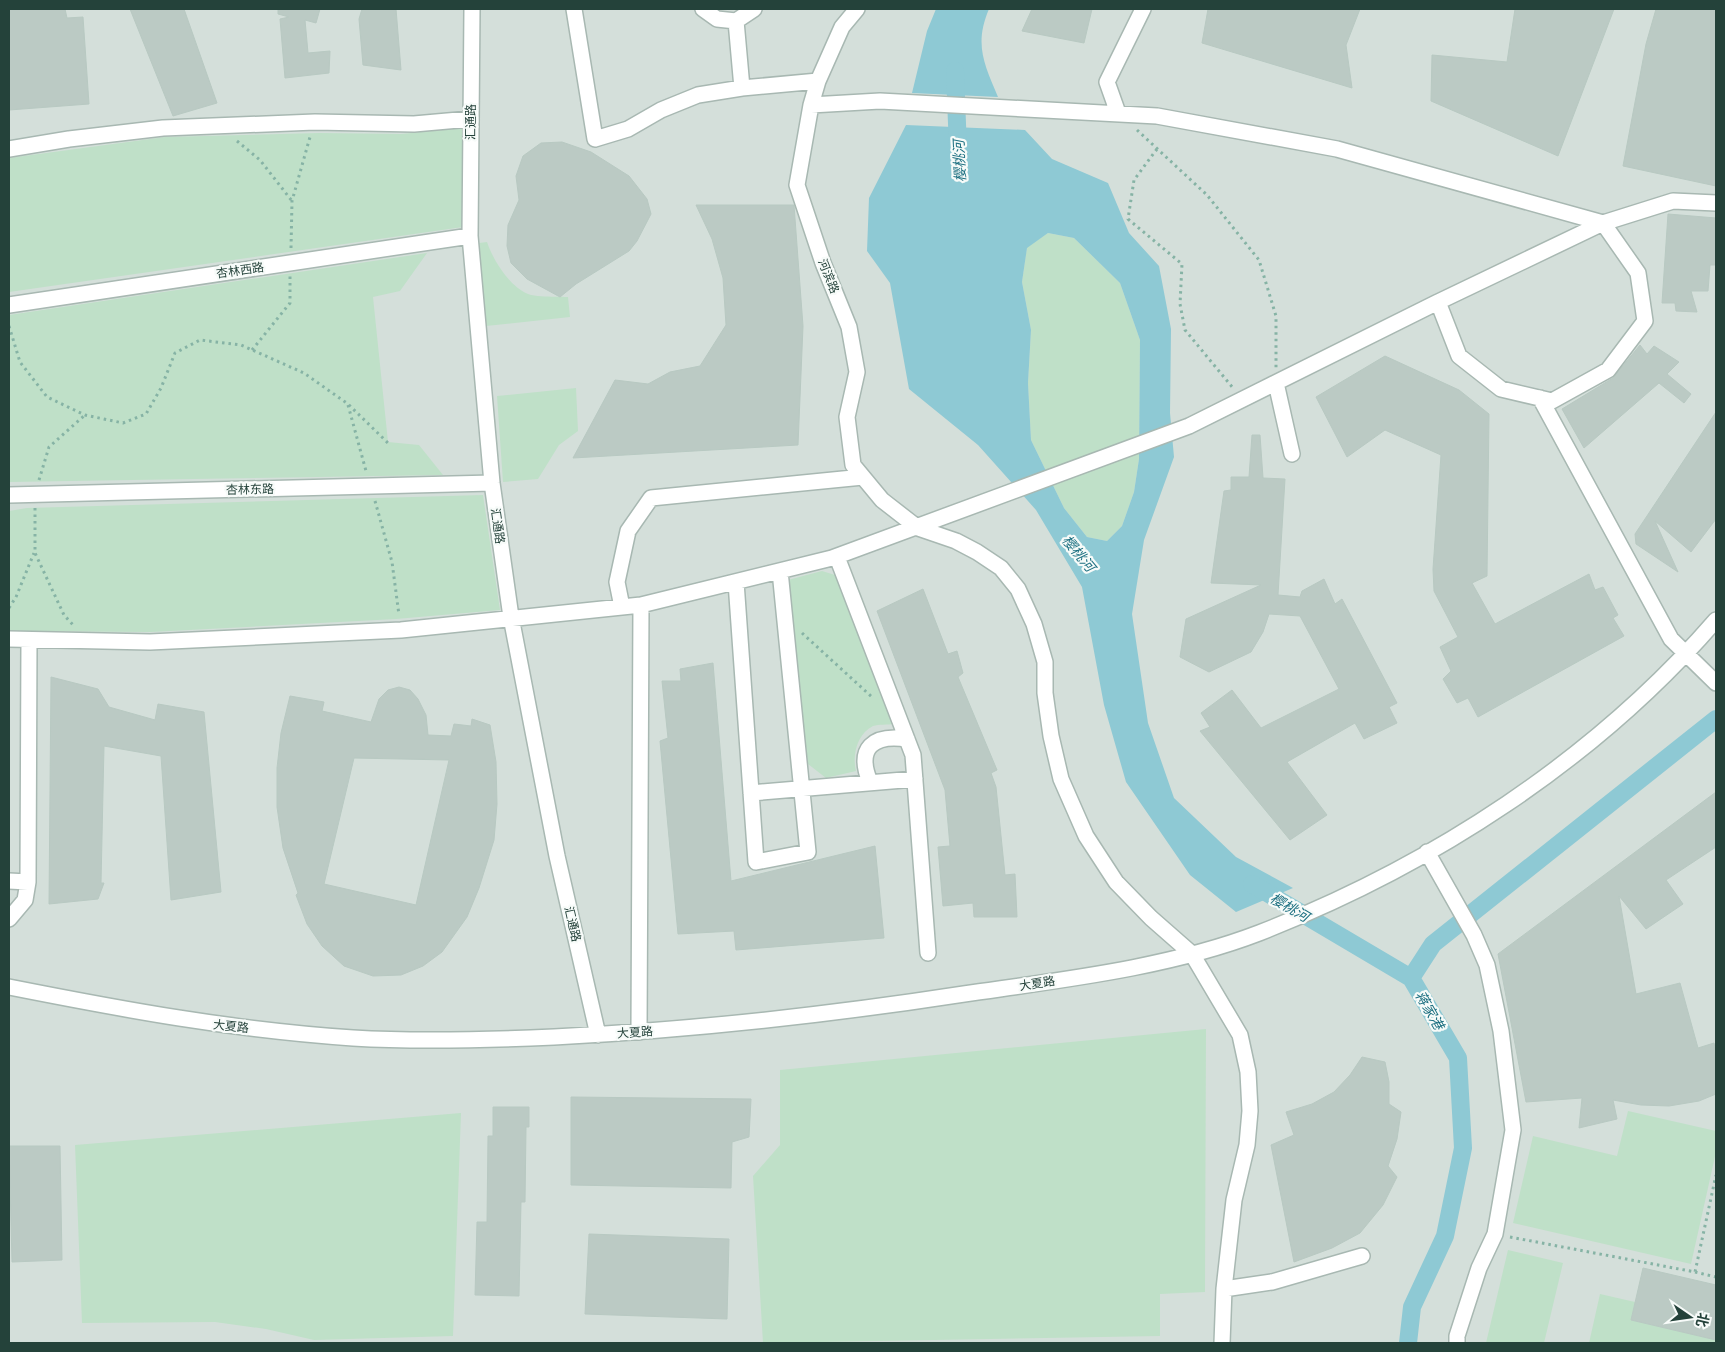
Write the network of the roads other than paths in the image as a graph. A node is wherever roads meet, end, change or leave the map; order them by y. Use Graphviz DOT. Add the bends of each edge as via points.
graph roads {
  1 [pos="472,9"];
  2 [pos="574,9"];
  3 [pos="703,9"];
  4 [pos="754,9"];
  5 [pos="856,9"];
  6 [pos="1143,9"];
  7 [pos="736,21"];
  8 [pos="818,81"];
  9 [pos="742,88"];
  10 [pos="812,105"];
  11 [pos="1118,113"];
  12 [pos="470,119"];
  13 [pos="9,149"];
  14 [pos="1716,203"];
  15 [pos="1603,223"];
  16 [pos="470,236"];
  17 [pos="1438,302"];
  18 [pos="9,305"];
  19 [pos="1276,383"];
  20 [pos="1540,398"];
  21 [pos="1292,454"];
  22 [pos="863,477"];
  23 [pos="492,483"];
  24 [pos="9,495"];
  25 [pos="918,528"];
  26 [pos="836,557"];
  27 [pos="780,571"];
  28 [pos="736,582"];
  29 [pos="641,605"];
  30 [pos="622,607"];
  31 [pos="511,617"];
  32 [pos="1716,620"];
  33 [pos="9,640"];
  34 [pos="29,641"];
  35 [pos="1688,653"];
  36 [pos="1714,681"];
  37 [pos="907,739"];
  38 [pos="915,778"];
  39 [pos="870,782"];
  40 [pos="802,788"];
  41 [pos="751,793"];
  42 [pos="1427,852"];
  43 [pos="9,881"];
  44 [pos="28,882"];
  45 [pos="9,919"];
  46 [pos="928,953"];
  47 [pos="1192,954"];
  48 [pos="9,987"];
  49 [pos="639,1032"];
  50 [pos="598,1035"];
  51 [pos="1362,1256"];
  52 [pos="1224,1288"];
  53 [pos="1222,1343"];
  54 [pos="1457,1343"];
  1 -- 12 [label="street, 汇通路"];
  2 -- 9 [label="street" via="595,138 628,129 660,110 698,95"];
  3 -- 7 [label="street" via="717,19"];
  4 -- 7 [label="street"];
  5 -- 8 [label="street, 河滨路" via="842,27"];
  6 -- 11 [label="street" via="1107,82"];
  7 -- 9 [label="street"];
  8 -- 9 [label="street"];
  8 -- 10 [label="street, 河滨路"];
  10 -- 11 [label="street" via="880,101"];
  10 -- 22 [label="street, 河滨路" via="797,185 823,263 849,326 857,372 847,417 854,465"];
  11 -- 15 [label="street" via="1157,116 1337,148"];
  12 -- 13 [label="street" via="414,124 315,122 144,130"];
  12 -- 16 [label="street, 汇通路"];
  14 -- 15 [label="street" via="1673,200"];
  15 -- 17 [label="street"];
  15 -- 20 [label="street" via="1638,273 1645,321 1608,370 1552,401"];
  16 -- 18 [label="street, 杏林西路"];
  16 -- 23 [label="street, 汇通路"];
  17 -- 19 [label="street"];
  17 -- 20 [label="street" via="1459,356 1501,389"];
  19 -- 21 [label="street"];
  19 -- 25 [label="street" via="1189,426"];
  20 -- 35 [label="street" via="1671,639"];
  22 -- 25 [label="street, 河滨路" via="882,500"];
  22 -- 30 [label="street" via="651,498 628,531 617,582"];
  23 -- 24 [label="street, 杏林东路"];
  23 -- 31 [label="street, 汇通路"];
  25 -- 26 [label="street"];
  25 -- 47 [label="street, 河滨路" via="977,552 1001,568 1018,589 1034,624 1045,662 1045,693 1061,779 1086,836 1116,882"];
  26 -- 27 [label="street"];
  26 -- 37 [label="street"];
  27 -- 28 [label="street"];
  27 -- 40 [label="street"];
  28 -- 29 [label="street"];
  28 -- 41 [label="street"];
  29 -- 30 [label="street"];
  29 -- 49 [label="street"];
  30 -- 31 [label="street"];
  31 -- 34 [label="street" via="400,630 150,642"];
  31 -- 50 [label="street, 汇通路" via="557,856"];
  32 -- 35 [label="street, 大夏路"];
  33 -- 34 [label="street"];
  34 -- 44 [label="street"];
  35 -- 36 [label="street"];
  35 -- 42 [label="street, 大夏路" via="1636,703 1537,782"];
  37 -- 38 [label="street" via="913,755"];
  37 -- 39 [label="street" via="890,736 877,739 866,752 865,771"];
  38 -- 39 [label="street"];
  38 -- 46 [label="street"];
  39 -- 40 [label="street"];
  40 -- 41 [label="street"];
  40 -- 41 [label="street" via="808,852 756,862"];
  42 -- 47 [label="street, 大夏路" via="1344,896 1257,934"];
  42 -- 54 [label="street" via="1488,964 1501,1031 1513,1130 1495,1234 1478,1268"];
  43 -- 44 [label="street"];
  44 -- 45 [label="street" via="25,900"];
  47 -- 49 [label="street, 大夏路" via="1067,979 877,1008"];
  47 -- 52 [label="street, 河滨路" via="1240,1035 1248,1072 1248,1137 1234,1200"];
  48 -- 50 [label="street, 大夏路" via="223,1026 346,1037 486,1040"];
  49 -- 50 [label="street, 大夏路"];
  51 -- 52 [label="street" via="1272,1282"];
  52 -- 53 [label="street, 河滨路"];
}
